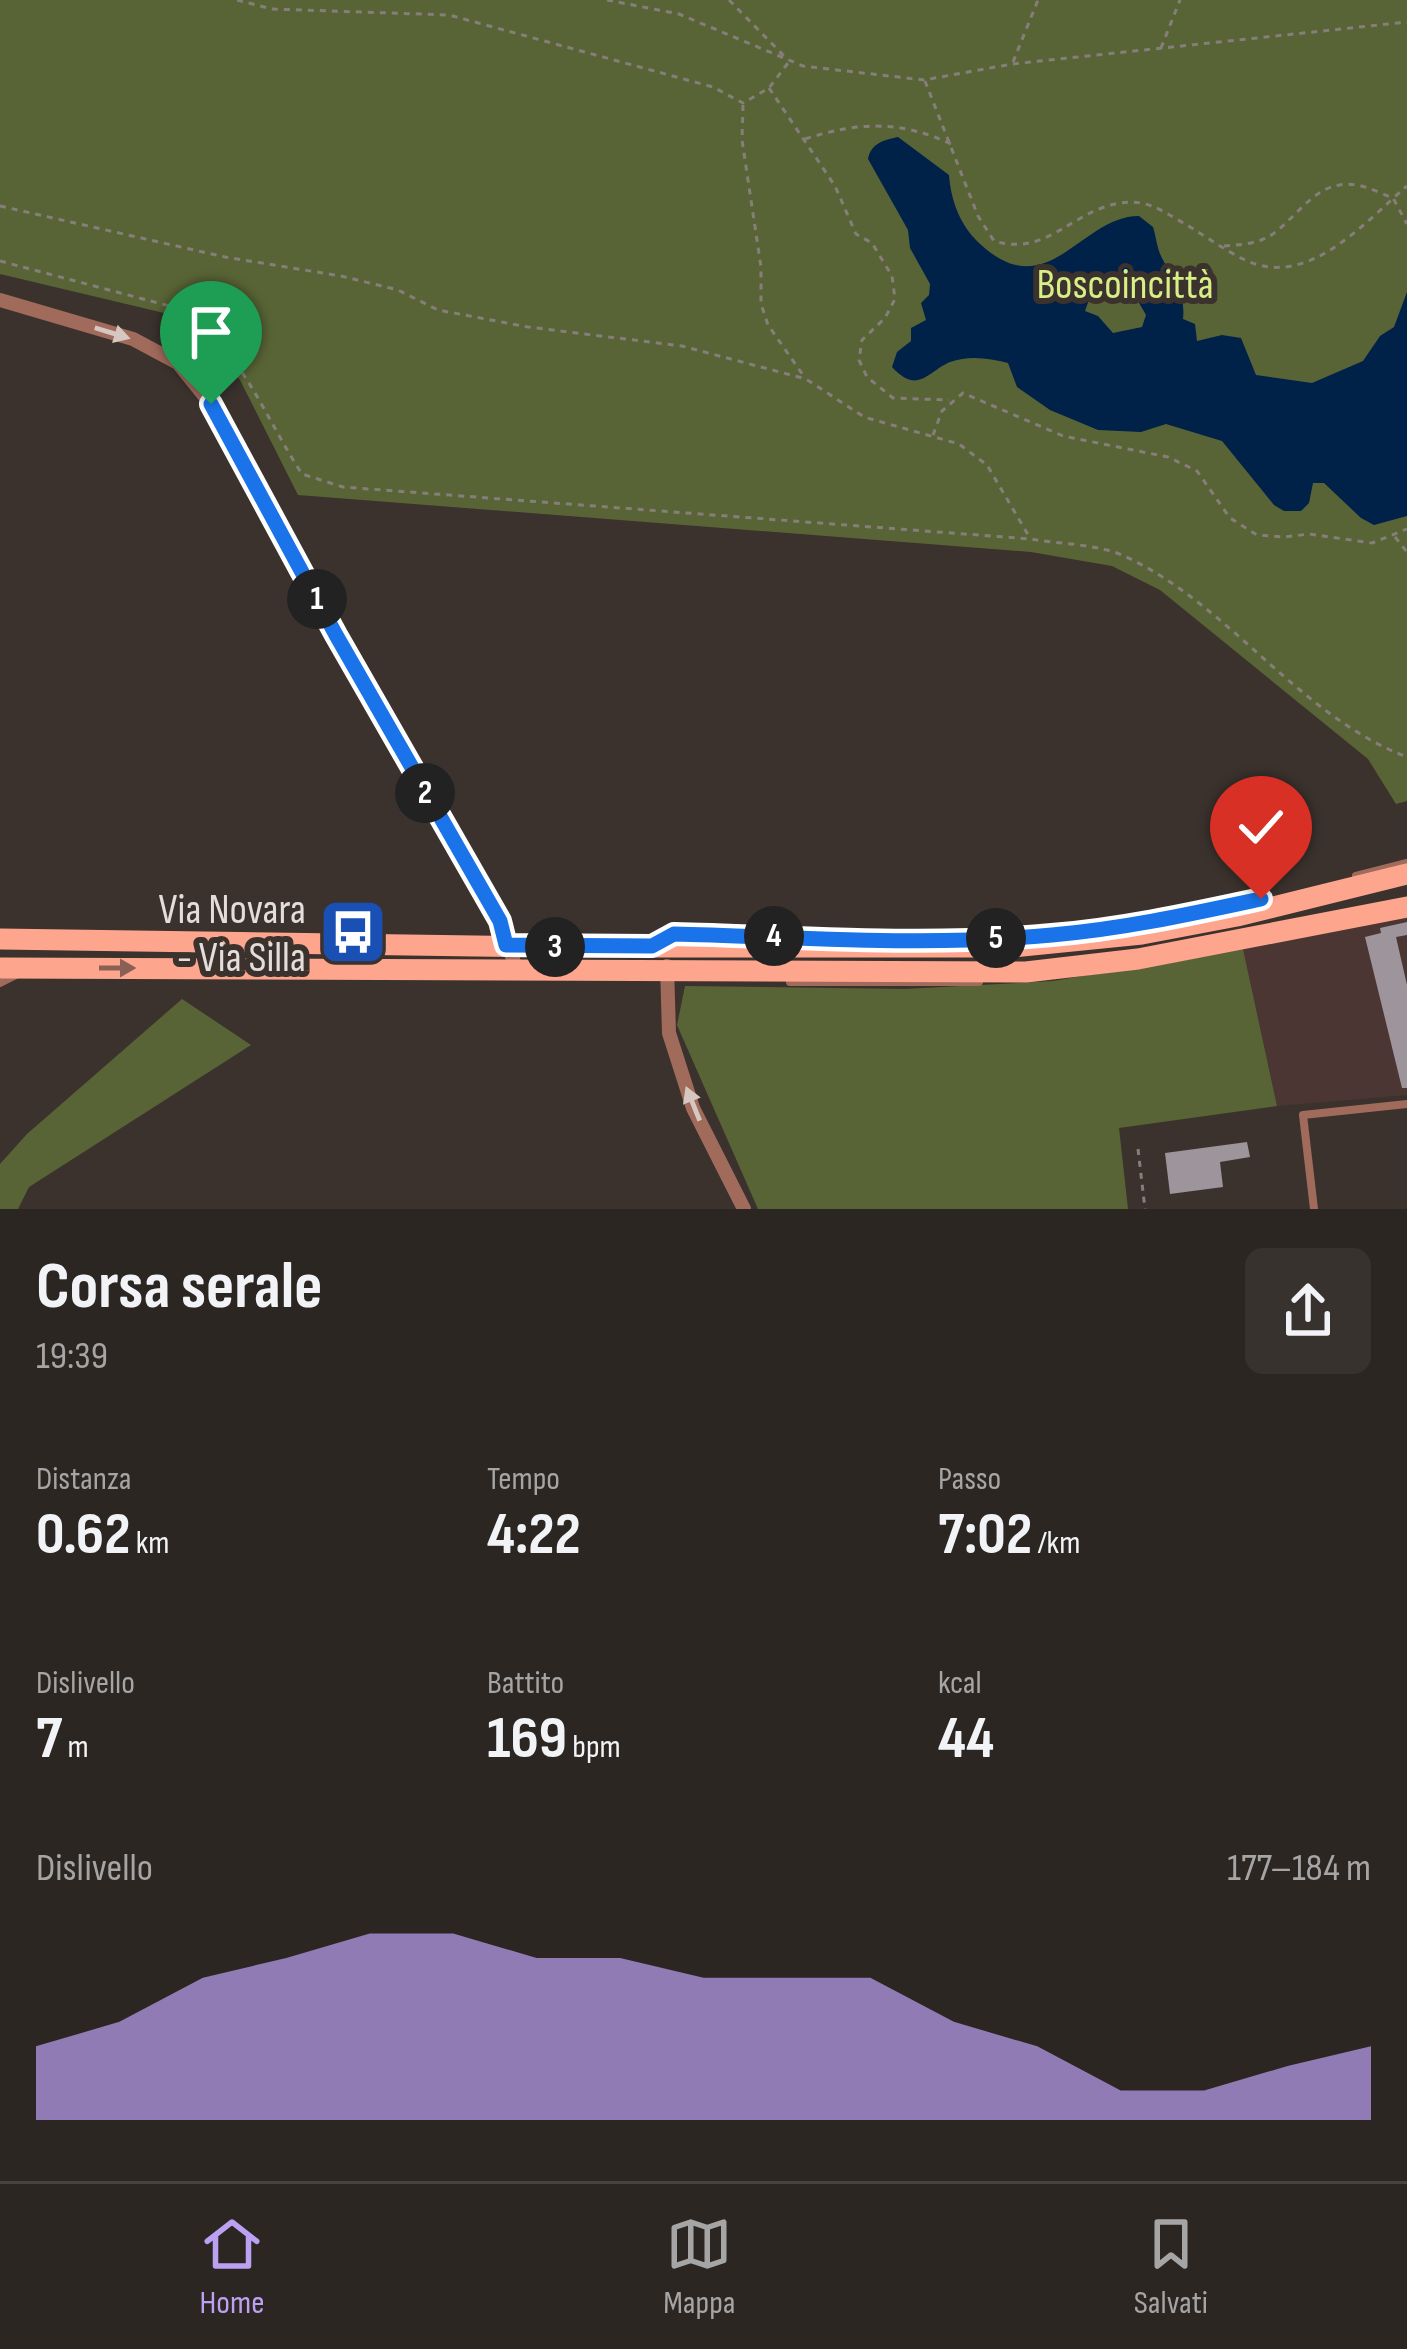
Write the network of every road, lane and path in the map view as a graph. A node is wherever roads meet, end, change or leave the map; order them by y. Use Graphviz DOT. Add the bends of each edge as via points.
graph roads {
  1 [pos="238,0"];
  2 [pos="607,0"];
  3 [pos="729,0"];
  4 [pos="1038,0"];
  5 [pos="1180,0"];
  6 [pos="634,2"];
  7 [pos="356,4"];
  8 [pos="353,11"];
  9 [pos="1407,22"];
  10 [pos="1160,49"];
  11 [pos="789,62"];
  12 [pos="1012,64"];
  13 [pos="924,80"];
  14 [pos="769,88"];
  15 [pos="742,103"];
  16 [pos="803,140"];
  17 [pos="952,145"];
  18 [pos="1407,186"];
  19 [pos="1393,198"];
  20 [pos="0,206"];
  21 [pos="1407,224"];
  22 [pos="1222,246"];
  23 [pos="0,261"];
  24 [pos="0,300"];
  25 [pos="806,379"];
  26 [pos="951,400"];
  27 [pos="933,437"];
  28 [pos="1407,529"];
  29 [pos="1394,536"];
  30 [pos="1031,539"];
  31 [pos="1407,552"];
  32 [pos="1407,758"];
  33 [pos="1407,863"];
  34 [pos="1407,874"];
  35 [pos="1407,911"];
  36 [pos="0,939"];
  37 [pos="506,945"];
  38 [pos="659,945"];
  39 [pos="0,968"];
  40 [pos="28,968"];
  41 [pos="517,970"];
  42 [pos="670,972"];
  43 [pos="0,983"];
  44 [pos="1407,1104"];
  45 [pos="1138,1149"];
  46 [pos="744,1209"];
  47 [pos="1145,1209"];
  48 [pos="1314,1209"];
  1 -- 8 [label="path"];
  2 -- 6 [label="path"];
  3 -- 11 [label="path"];
  4 -- 12 [label="path"];
  5 -- 10 [label="path"];
  6 -- 11 [label="path"];
  7 -- 8 [label="path"];
  8 -- 15 [label="path" via="449,15 712,87"];
  9 -- 10 [label="path"];
  10 -- 12 [label="path"];
  11 -- 13 [label="path"];
  11 -- 14 [label="path"];
  12 -- 13 [label="path"];
  13 -- 17 [label="path"];
  14 -- 15 [label="path"];
  14 -- 16 [label="path"];
  15 -- 25 [label="path" via="761,304"];
  16 -- 17 [label="path" via="886,124"];
  16 -- 26 [label="path" via="856,234 872,243 892,276 895,299 862,340 867,377 893,398"];
  17 -- 22 [label="path" via="994,241 1017,248 1090,212 1148,202"];
  18 -- 19 [label="path"];
  19 -- 21 [label="path"];
  19 -- 22 [label="path" via="1355,184 1332,186 1271,235"];
  19 -- 22 [label="path" via="1322,256 1289,268 1247,261"];
  20 -- 25 [label="path" via="341,276 438,310 682,346"];
  23 -- 30 [label="path" via="203,322 302,474 343,487"];
  24 -- 37 [label="street, one-way" via="134,339 178,363 211,404 500,921"];
  25 -- 27 [label="path" via="863,417"];
  26 -- 27 [label="path"];
  26 -- 29 [label="path" via="963,393 1063,436 1168,457 1197,471 1230,518 1257,535 1372,543"];
  27 -- 30 [label="path" via="987,465"];
  28 -- 29 [label="path"];
  29 -- 31 [label="path"];
  30 -- 32 [label="path" via="1118,553 1171,582 1358,733"];
  33 -- 38 [label="lane" via="1124,928 957,940 674,934"];
  34 -- 38 [label="main road" via="1238,916 1067,944"];
  35 -- 42 [label="main road" via="1026,972"];
  36 -- 37 [label="main road"];
  37 -- 38 [label="main road"];
  37 -- 41 [label="street"];
  38 -- 42 [label="street"];
  39 -- 40 [label="main road"];
  40 -- 41 [label="main road, one-way"];
  40 -- 43 [label="lane"];
  41 -- 42 [label="main road"];
  46 -- 42 [label="street, one-way" via="669,1033"];
  44 -- 48 [label="lane" via="1303,1115"];
  45 -- 47 [label="path"];
}
